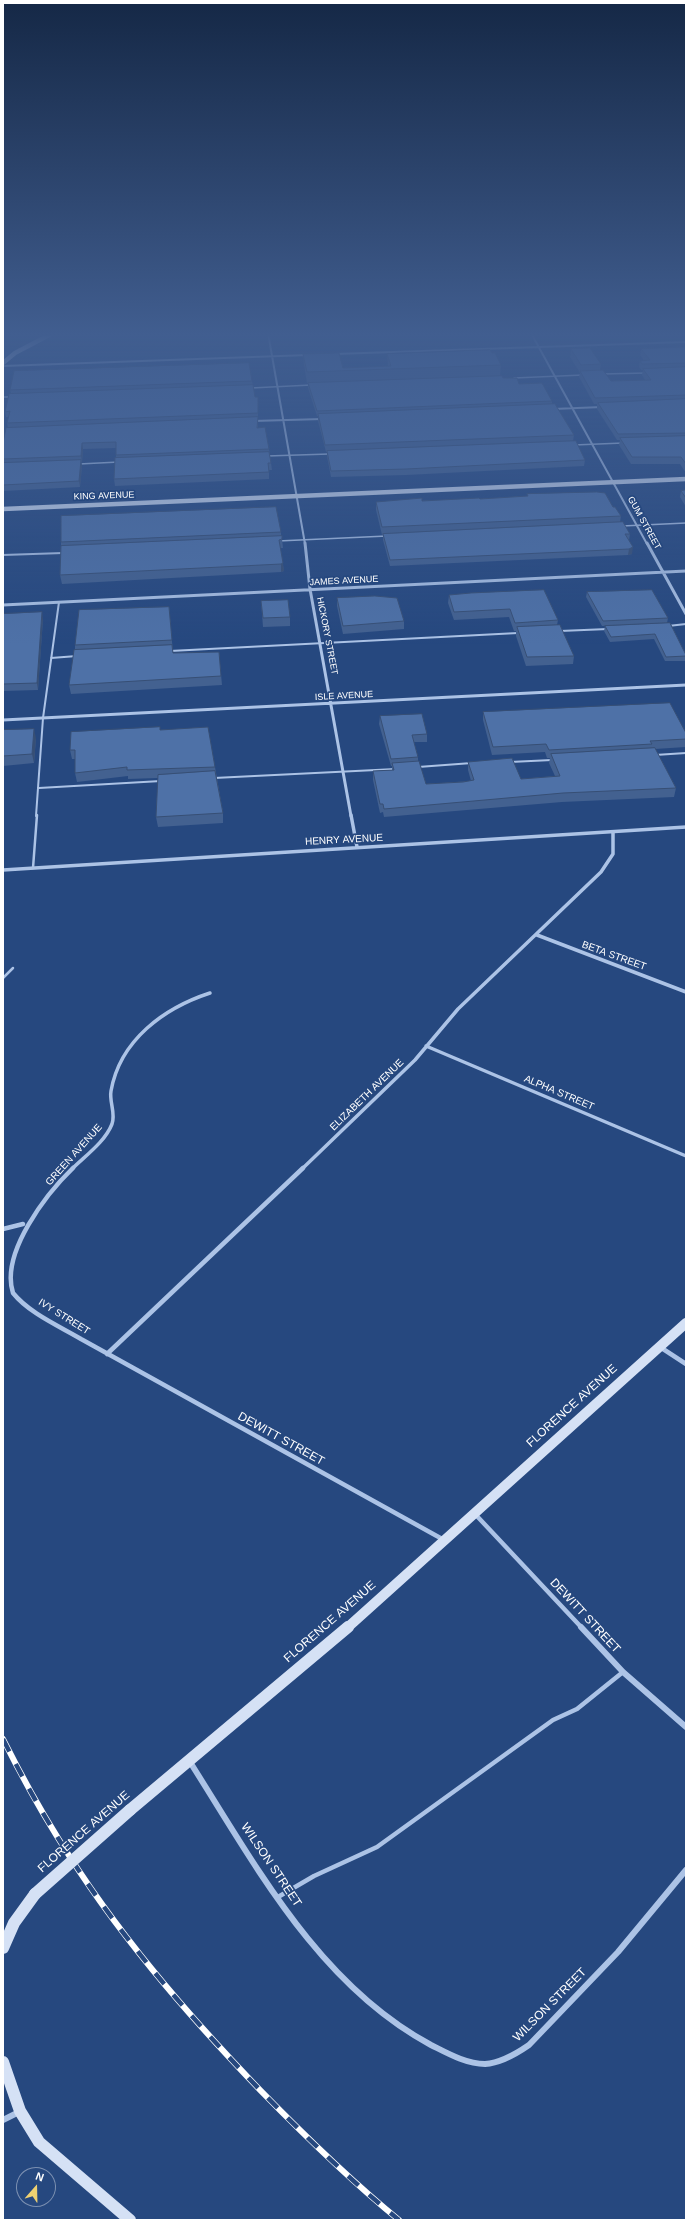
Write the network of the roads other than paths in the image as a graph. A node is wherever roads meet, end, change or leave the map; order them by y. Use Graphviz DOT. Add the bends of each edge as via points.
graph roads {
  1 [pos="287,437"];
  2 [pos="588,437"];
  3 [pos="624,443"];
  4 [pos="592,444"];
  5 [pos="569,445"];
  6 [pos="330,454"];
  7 [pos="290,455"];
  8 [pos="266,456"];
  9 [pos="122,462"];
  10 [pos="75,464"];
  11 [pos="686,479"];
  12 [pos="613,482"];
  13 [pos="297,496"];
  14 [pos="3,509"];
  15 [pos="686,523"];
  16 [pos="637,525"];
  17 [pos="621,526"];
  18 [pos="392,536"];
  19 [pos="305,540"];
  20 [pos="275,542"];
  21 [pos="64,553"];
  22 [pos="3,555"];
  23 [pos="686,571"];
  24 [pos="662,572"];
  25 [pos="310,589"];
  26 [pos="58,602"];
  27 [pos="3,605"];
  28 [pos="686,614"];
  29 [pos="686,624"];
  30 [pos="664,626"];
  31 [pos="610,629"];
  32 [pos="556,631"];
  33 [pos="520,633"];
  34 [pos="321,644"];
  35 [pos="168,651"];
  36 [pos="82,656"];
  37 [pos="51,658"];
  38 [pos="686,685"];
  39 [pos="332,703"];
  40 [pos="43,718"];
  41 [pos="3,720"];
  42 [pos="686,753"];
  43 [pos="648,755"];
  44 [pos="558,760"];
  45 [pos="507,762"];
  46 [pos="478,763"];
  47 [pos="416,768"];
  48 [pos="400,769"];
  49 [pos="344,772"];
  50 [pos="207,778"];
  51 [pos="168,781"];
  52 [pos="39,788"];
  53 [pos="686,827"];
  54 [pos="613,832"];
  55 [pos="357,847"];
  56 [pos="33,868"];
  57 [pos="3,870"];
  58 [pos="537,935"];
  59 [pos="13,968"];
  60 [pos="3,978"];
  61 [pos="686,992"];
  62 [pos="210,993"];
  63 [pos="426,1046"];
  64 [pos="686,1156"];
  65 [pos="24,1224"];
  66 [pos="3,1229"];
  67 [pos="14,1240"];
  68 [pos="6,1267"];
  69 [pos="686,1323"];
  70 [pos="660,1347"];
  71 [pos="107,1354"];
  72 [pos="686,1364"];
  73 [pos="474,1513"];
  74 [pos="445,1540"];
  75 [pos="624,1672"];
  76 [pos="686,1727"];
  77 [pos="189,1761"];
  78 [pos="686,1870"];
  79 [pos="278,1897"];
  80 [pos="3,1948"];
  81 [pos="3,2062"];
  82 [pos="20,2111"];
  83 [pos="3,2120"];
  84 [pos="130,2220"];
  1 -- 7 [label="street, HICKORY STREET"];
  2 -- 4 [label="street, GUM STREET"];
  3 -- 4 [label="lane"];
  4 -- 5 [label="lane"];
  4 -- 12 [label="street, GUM STREET"];
  6 -- 7 [label="lane"];
  7 -- 8 [label="lane"];
  7 -- 13 [label="street, HICKORY STREET"];
  9 -- 10 [label="lane"];
  11 -- 12 [label="street, KING AVENUE"];
  12 -- 13 [label="street, KING AVENUE"];
  12 -- 16 [label="street, GUM STREET"];
  13 -- 14 [label="street, KING AVENUE"];
  13 -- 19 [label="street, HICKORY STREET"];
  15 -- 16 [label="lane"];
  16 -- 17 [label="lane"];
  16 -- 24 [label="street, GUM STREET"];
  18 -- 19 [label="lane"];
  19 -- 20 [label="lane"];
  19 -- 25 [label="street, HICKORY STREET"];
  21 -- 22 [label="lane"];
  23 -- 24 [label="street, JAMES AVENUE"];
  24 -- 25 [label="street, JAMES AVENUE"];
  24 -- 28 [label="street, GUM STREET"];
  25 -- 26 [label="street, JAMES AVENUE"];
  25 -- 34 [label="street, HICKORY STREET"];
  26 -- 27 [label="street, JAMES AVENUE"];
  26 -- 37 [label="lane"];
  29 -- 30 [label="lane"];
  31 -- 32 [label="lane"];
  33 -- 34 [label="lane"];
  34 -- 35 [label="lane"];
  34 -- 39 [label="street, HICKORY STREET"];
  36 -- 37 [label="lane"];
  37 -- 40 [label="lane"];
  38 -- 39 [label="street, ISLE AVENUE"];
  39 -- 40 [label="street, ISLE AVENUE"];
  39 -- 49 [label="street, HICKORY STREET"];
  40 -- 41 [label="street, ISLE AVENUE"];
  40 -- 52 [label="lane"];
  42 -- 43 [label="lane"];
  44 -- 45 [label="lane"];
  46 -- 47 [label="lane"];
  48 -- 49 [label="lane"];
  49 -- 50 [label="lane"];
  49 -- 55 [label="street, HICKORY STREET"];
  51 -- 52 [label="lane"];
  52 -- 56 [label="lane"];
  53 -- 54 [label="street, HENRY AVENUE"];
  54 -- 55 [label="street, HENRY AVENUE"];
  54 -- 58 [label="street, ELIZABETH AVENUE" via="615,848 605,867"];
  55 -- 56 [label="street, HENRY AVENUE"];
  56 -- 57 [label="street, HENRY AVENUE"];
  58 -- 61 [label="street, BETA STREET"];
  58 -- 63 [label="street, ELIZABETH AVENUE" via="458,1009"];
  59 -- 60 [label="lane"];
  62 -- 65 [label="street, GREEN AVENUE" via="171,1008 140,1035 124,1056 113,1079 110,1097 115,1116 113,1124"];
  63 -- 64 [label="street, ALPHA STREET"];
  63 -- 71 [label="street, ELIZABETH AVENUE" via="260,1210"];
  65 -- 66 [label="street"];
  65 -- 67 [label="street"];
  68 -- 71 [label="street, IVY STREET" via="13,1294 43,1317"];
  69 -- 70 [label="street, FLORENCE AVENUE"];
  70 -- 72 [label="street"];
  70 -- 73 [label="street, FLORENCE AVENUE"];
  71 -- 74 [label="street, DEWITT STREET"];
  73 -- 74 [label="street, FLORENCE AVENUE"];
  73 -- 75 [label="street, DEWITT STREET"];
  74 -- 77 [label="street, FLORENCE AVENUE" via="350,1626"];
  75 -- 76 [label="street, DEWITT STREET"];
  75 -- 79 [label="lane" via="577,1709 553,1720 377,1846 314,1876"];
  77 -- 79 [label="street, WILSON STREET"];
  77 -- 80 [label="street, FLORENCE AVENUE, bridge" via="36,1894 14,1923"];
  78 -- 79 [label="street, WILSON STREET" via="618,1952 529,2045 516,2054 490,2063 468,2062 422,2043 377,2012 318,1952"];
  81 -- 82 [label="street"];
  82 -- 83 [label="street"];
  82 -- 84 [label="street" via="39,2142"];
}
